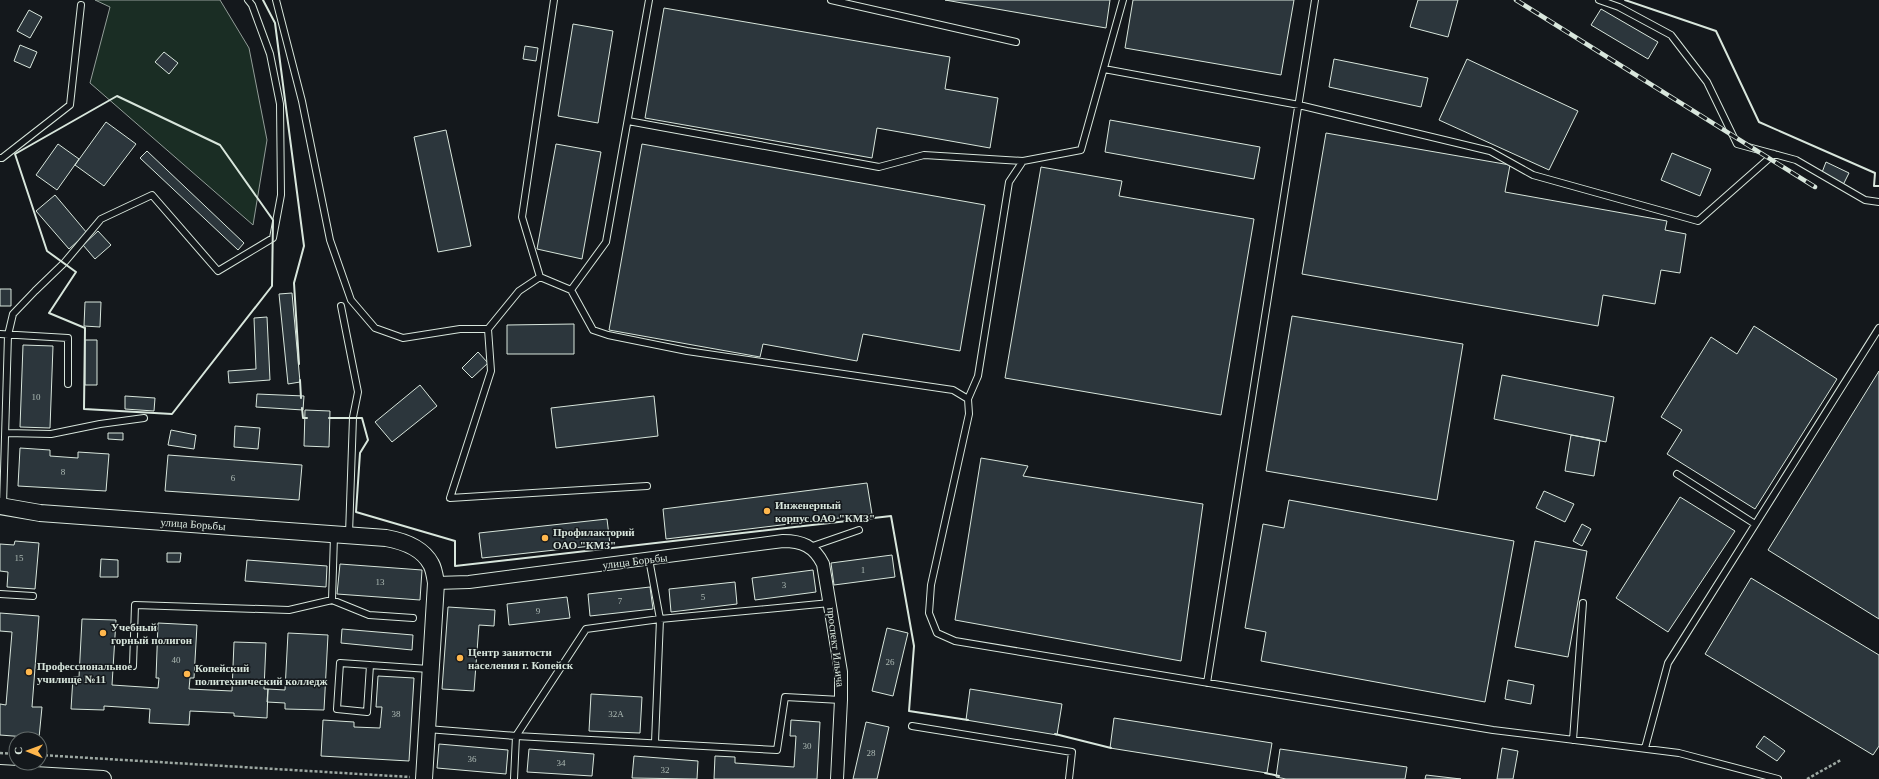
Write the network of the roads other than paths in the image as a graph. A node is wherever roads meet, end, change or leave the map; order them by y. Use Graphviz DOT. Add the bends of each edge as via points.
graph roads {
  1 [pos="248,0"];
  2 [pos="276,0"];
  3 [pos="554,0"];
  4 [pos="649,0"];
  5 [pos="831,0"];
  6 [pos="1124,0"];
  7 [pos="1315,0"];
  8 [pos="1599,0"];
  9 [pos="80,5"];
  10 [pos="1016,42"];
  11 [pos="1104,69"];
  12 [pos="1298,105"];
  13 [pos="628,121"];
  14 [pos="1774,154"];
  15 [pos="0,158"];
  16 [pos="1023,161"];
  17 [pos="1879,202"];
  18 [pos="540,276"];
  19 [pos="571,290"];
  20 [pos="341,306"];
  21 [pos="1879,328"];
  22 [pos="488,329"];
  23 [pos="0,334"];
  24 [pos="8,335"];
  25 [pos="68,384"];
  26 [pos="968,399"];
  27 [pos="144,418"];
  28 [pos="6,433"];
  29 [pos="1677,474"];
  30 [pos="647,486"];
  31 [pos="1,506"];
  32 [pos="1755,524"];
  33 [pos="859,530"];
  34 [pos="341,534"];
  35 [pos="810,547"];
  36 [pos="649,559"];
  37 [pos="436,582"];
  38 [pos="0,594"];
  39 [pos="33,596"];
  40 [pos="332,600"];
  41 [pos="830,603"];
  42 [pos="1583,603"];
  43 [pos="414,618"];
  44 [pos="660,619"];
  45 [pos="370,665"];
  46 [pos="132,666"];
  47 [pos="431,669"];
  48 [pos="1207,683"];
  49 [pos="841,700"];
  50 [pos="912,726"];
  51 [pos="427,729"];
  52 [pos="516,736"];
  53 [pos="1573,740"];
  54 [pos="655,742"];
  55 [pos="1645,748"];
  56 [pos="1,775"];
  57 [pos="424,778"];
  58 [pos="103,779"];
  59 [pos="514,779"];
  60 [pos="837,779"];
  61 [pos="1069,779"];
  62 [pos="1778,779"];
  1 -- 24 [label="lane" via="270,54 280,104 281,195 273,238 218,271 152,195 101,219 64,264 13,314"];
  2 -- 22 [label="lane" via="302,101 330,240 351,300 375,328 403,338 460,329"];
  3 -- 18 [label="lane" via="522,217"];
  4 -- 13 [label="lane"];
  5 -- 10 [label="lane"];
  6 -- 11 [label="lane"];
  7 -- 12 [label="lane"];
  8 -- 14 [label="lane" via="1619,7 1671,35 1707,82 1737,144"];
  9 -- 15 [label="lane" via="70,105"];
  11 -- 12 [label="lane"];
  11 -- 16 [label="lane" via="1081,150"];
  12 -- 14 [label="lane" via="1490,151 1533,175 1698,221"];
  12 -- 48 [label="lane"];
  13 -- 16 [label="lane" via="879,167 924,155"];
  13 -- 19 [label="lane" via="606,242"];
  14 -- 17 [label="lane" via="1796,160 1865,200"];
  16 -- 26 [label="lane" via="1008,182 978,376"];
  18 -- 19 [label="lane"];
  18 -- 22 [label="lane" via="519,291"];
  19 -- 26 [label="lane" via="593,330 608,336 687,351 953,390"];
  20 -- 34 [label="lane" via="358,392"];
  21 -- 32 [label="lane"];
  22 -- 30 [label="lane" via="491,371 450,498"];
  23 -- 24 [label="lane"];
  24 -- 25 [label="lane" via="68,338"];
  24 -- 28 [label="lane"];
  26 -- 48 [label="lane" via="969,414 931,585 929,613 937,633 955,641"];
  27 -- 28 [label="lane" via="51,434"];
  28 -- 31 [label="lane"];
  29 -- 32 [label="lane"];
  31 -- 34 [label="street, улица Борьбы" via="40,513"];
  32 -- 55 [label="lane" via="1668,663"];
  33 -- 35 [label="lane"];
  34 -- 37 [label="street, улица Борьбы" via="400,541 423,553 432,564"];
  34 -- 40 [label="lane"];
  35 -- 36 [label="street, улица Борьбы" via="798,541 783,541"];
  35 -- 41 [label="street, проспект Ильича" via="824,564"];
  36 -- 37 [label="street, улица Борьбы" via="469,582"];
  36 -- 44 [label="lane"];
  37 -- 47 [label="street, улица Борьбы"];
  38 -- 39 [label="lane"];
  40 -- 43 [label="lane" via="369,615"];
  40 -- 46 [label="lane" via="289,610 135,605"];
  41 -- 44 [label="lane"];
  41 -- 49 [label="street, проспект Ильича" via="840,672"];
  42 -- 53 [label="lane"];
  44 -- 52 [label="lane" via="586,629"];
  44 -- 54 [label="lane"];
  45 -- 45 [label="lane" via="340,663 337,709 366,712"];
  45 -- 47 [label="lane"];
  47 -- 51 [label="street, улица Борьбы"];
  48 -- 53 [label="lane" via="1493,730"];
  49 -- 54 [label="lane" via="785,698 778,750"];
  49 -- 60 [label="street, проспект Ильича"];
  50 -- 61 [label="lane" via="1072,752"];
  51 -- 52 [label="lane"];
  51 -- 57 [label="street, улица Борьбы"];
  52 -- 54 [label="lane"];
  52 -- 59 [label="lane"];
  53 -- 55 [label="lane"];
  55 -- 62 [label="lane" via="1679,753"];
  56 -- 58 [label="street"];
}
